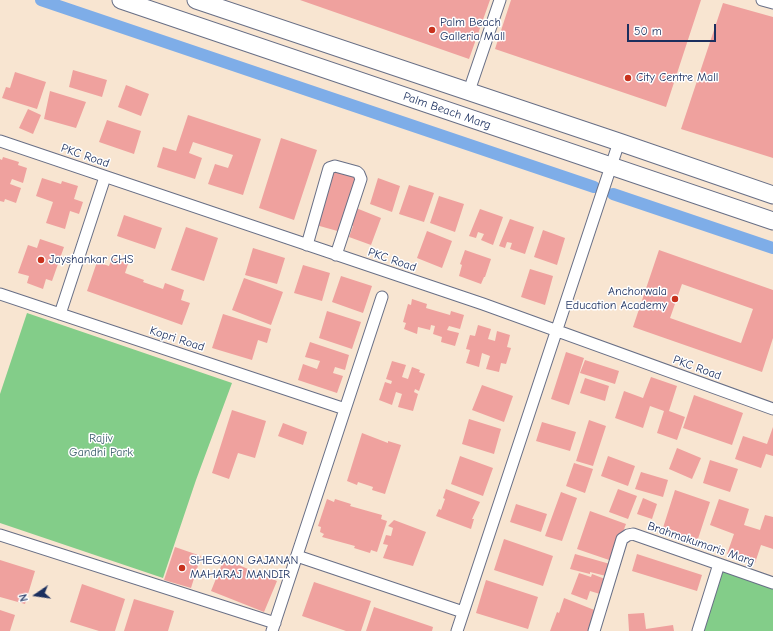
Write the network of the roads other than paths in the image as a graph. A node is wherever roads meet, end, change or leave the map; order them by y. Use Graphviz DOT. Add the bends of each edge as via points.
graph roads {
  1 [pos="121,0"];
  2 [pos="196,0"];
  3 [pos="500,0"];
  4 [pos="762,0"];
  5 [pos="773,3"];
  6 [pos="219,4"];
  7 [pos="469,91"];
  8 [pos="0,141"];
  9 [pos="619,142"];
  10 [pos="611,166"];
  11 [pos="106,177"];
  12 [pos="773,195"];
  13 [pos="773,221"];
  14 [pos="307,245"];
  15 [pos="336,255"];
  16 [pos="0,294"];
  17 [pos="382,297"];
  18 [pos="60,314"];
  19 [pos="557,330"];
  20 [pos="345,409"];
  21 [pos="773,409"];
  22 [pos="0,535"];
  23 [pos="297,556"];
  24 [pos="719,564"];
  25 [pos="773,582"];
  26 [pos="463,612"];
  27 [pos="274,627"];
  28 [pos="457,631"];
  29 [pos="594,631"];
  30 [pos="698,631"];
  1 -- 10 [label="main road, Palm Beach Marg"];
  2 -- 6 [label="main road"];
  3 -- 7 [label="street"];
  4 -- 5 [label="street"];
  6 -- 7 [label="main road"];
  7 -- 9 [label="main road"];
  8 -- 11 [label="street, PKC Road"];
  9 -- 10 [label="street"];
  9 -- 12 [label="main road"];
  10 -- 13 [label="main road, Palm Beach Marg"];
  10 -- 19 [label="street"];
  11 -- 14 [label="street, PKC Road"];
  11 -- 18 [label="street"];
  14 -- 15 [label="street, PKC Road"];
  14 -- 15 [label="street" via="329,168 335,166 356,172 361,179"];
  15 -- 19 [label="street, PKC Road"];
  16 -- 18 [label="street, Kopri Road"];
  17 -- 20 [label="street"];
  18 -- 20 [label="street, Kopri Road"];
  19 -- 21 [label="street, PKC Road"];
  19 -- 26 [label="street"];
  20 -- 23 [label="street"];
  22 -- 27 [label="street"];
  23 -- 26 [label="street"];
  23 -- 27 [label="street"];
  24 -- 25 [label="street, Brahmakumaris Marg"];
  24 -- 29 [label="street, Brahmakumaris Marg" via="633,534 625,536"];
  24 -- 30 [label="street"];
  26 -- 28 [label="street"];
}
